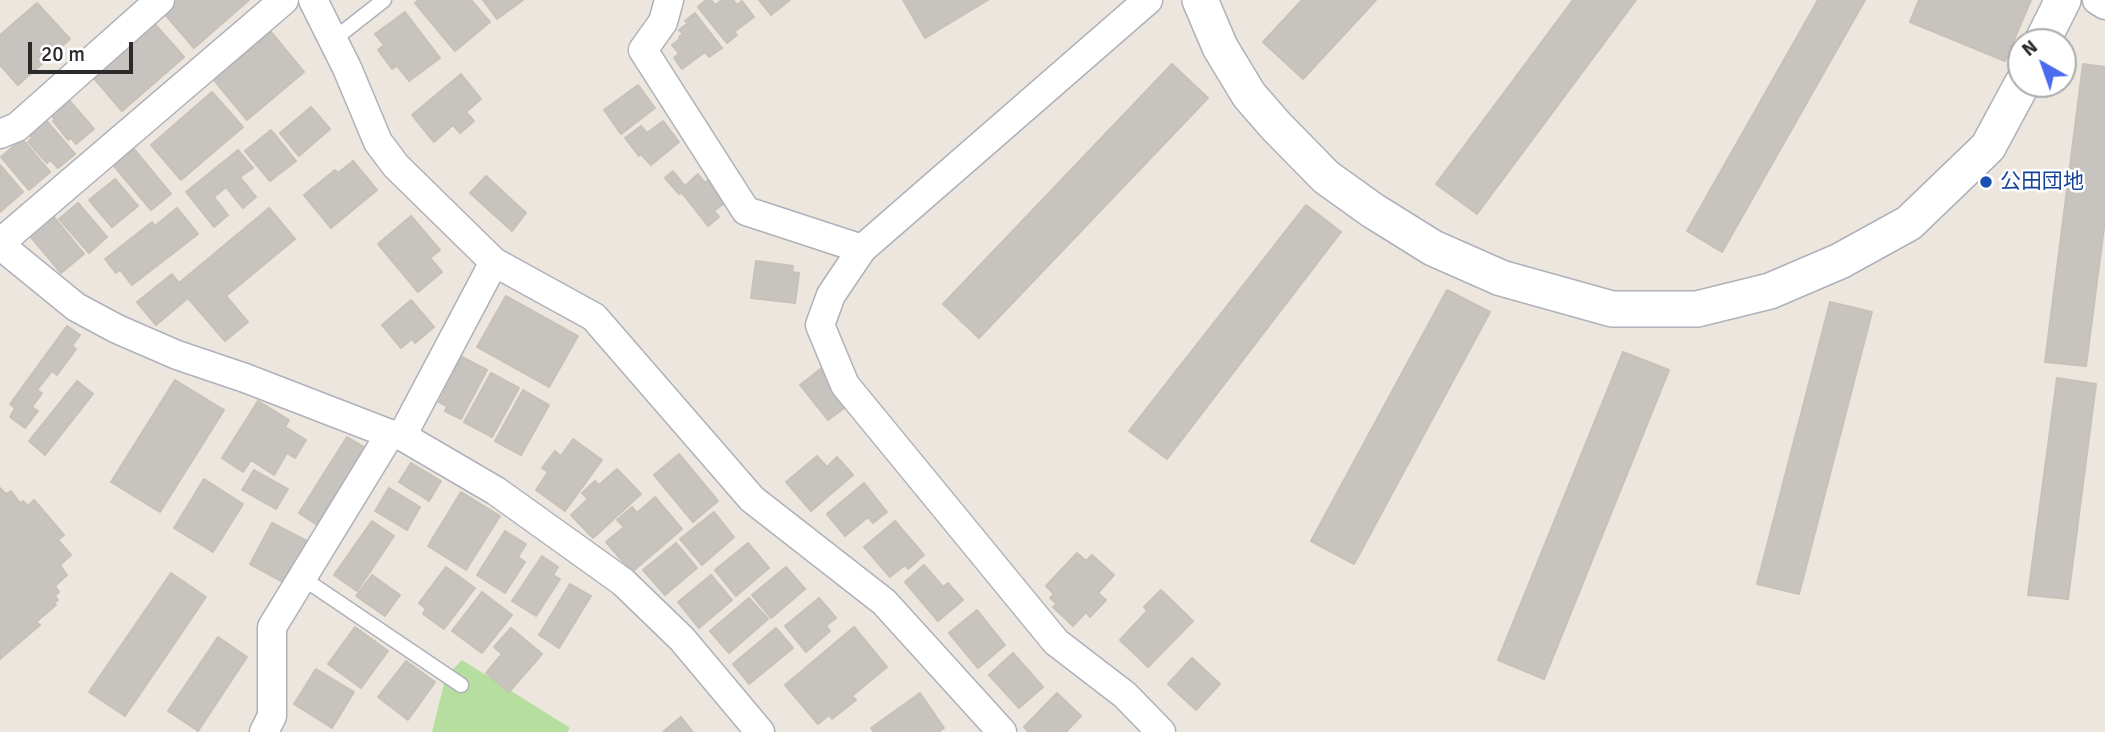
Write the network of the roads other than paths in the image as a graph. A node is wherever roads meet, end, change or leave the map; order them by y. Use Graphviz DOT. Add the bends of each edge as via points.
graph roads {
  1 [pos="160,0"];
  2 [pos="284,0"];
  3 [pos="313,0"];
  4 [pos="384,0"];
  5 [pos="669,0"];
  6 [pos="1148,0"];
  7 [pos="1200,0"];
  8 [pos="2063,0"];
  9 [pos="2097,0"];
  10 [pos="2105,5"];
  11 [pos="2049,28"];
  12 [pos="333,40"];
  13 [pos="2014,98"];
  14 [pos="0,134"];
  15 [pos="0,244"];
  16 [pos="862,249"];
  17 [pos="494,262"];
  18 [pos="396,435"];
  19 [pos="303,579"];
  20 [pos="461,685"];
  21 [pos="264,732"];
  22 [pos="760,732"];
  23 [pos="1002,732"];
  24 [pos="1161,732"];
  1 -- 14 [label="street" via="17,127"];
  2 -- 15 [label="street"];
  3 -- 12 [label="street"];
  4 -- 12 [label="lane"];
  5 -- 16 [label="street" via="663,22 643,50 746,211"];
  6 -- 16 [label="street"];
  7 -- 13 [label="street" via="1220,47 1249,95 1326,177 1433,248 1501,278 1612,309 1697,309 1770,291 1840,261 1909,223 1988,147"];
  8 -- 11 [label="street"];
  9 -- 10 [label="street"];
  12 -- 17 [label="street" via="378,142 396,166"];
  15 -- 18 [label="street" via="76,307 117,329"];
  16 -- 24 [label="street" via="831,295 820,325 845,385 1056,642 1125,695"];
  17 -- 18 [label="street"];
  17 -- 23 [label="street" via="594,317 752,499 884,602"];
  18 -- 19 [label="street"];
  18 -- 22 [label="street" via="496,491 623,582 682,639"];
  19 -- 20 [label="lane"];
  19 -- 21 [label="street" via="272,627 272,716"];
}
